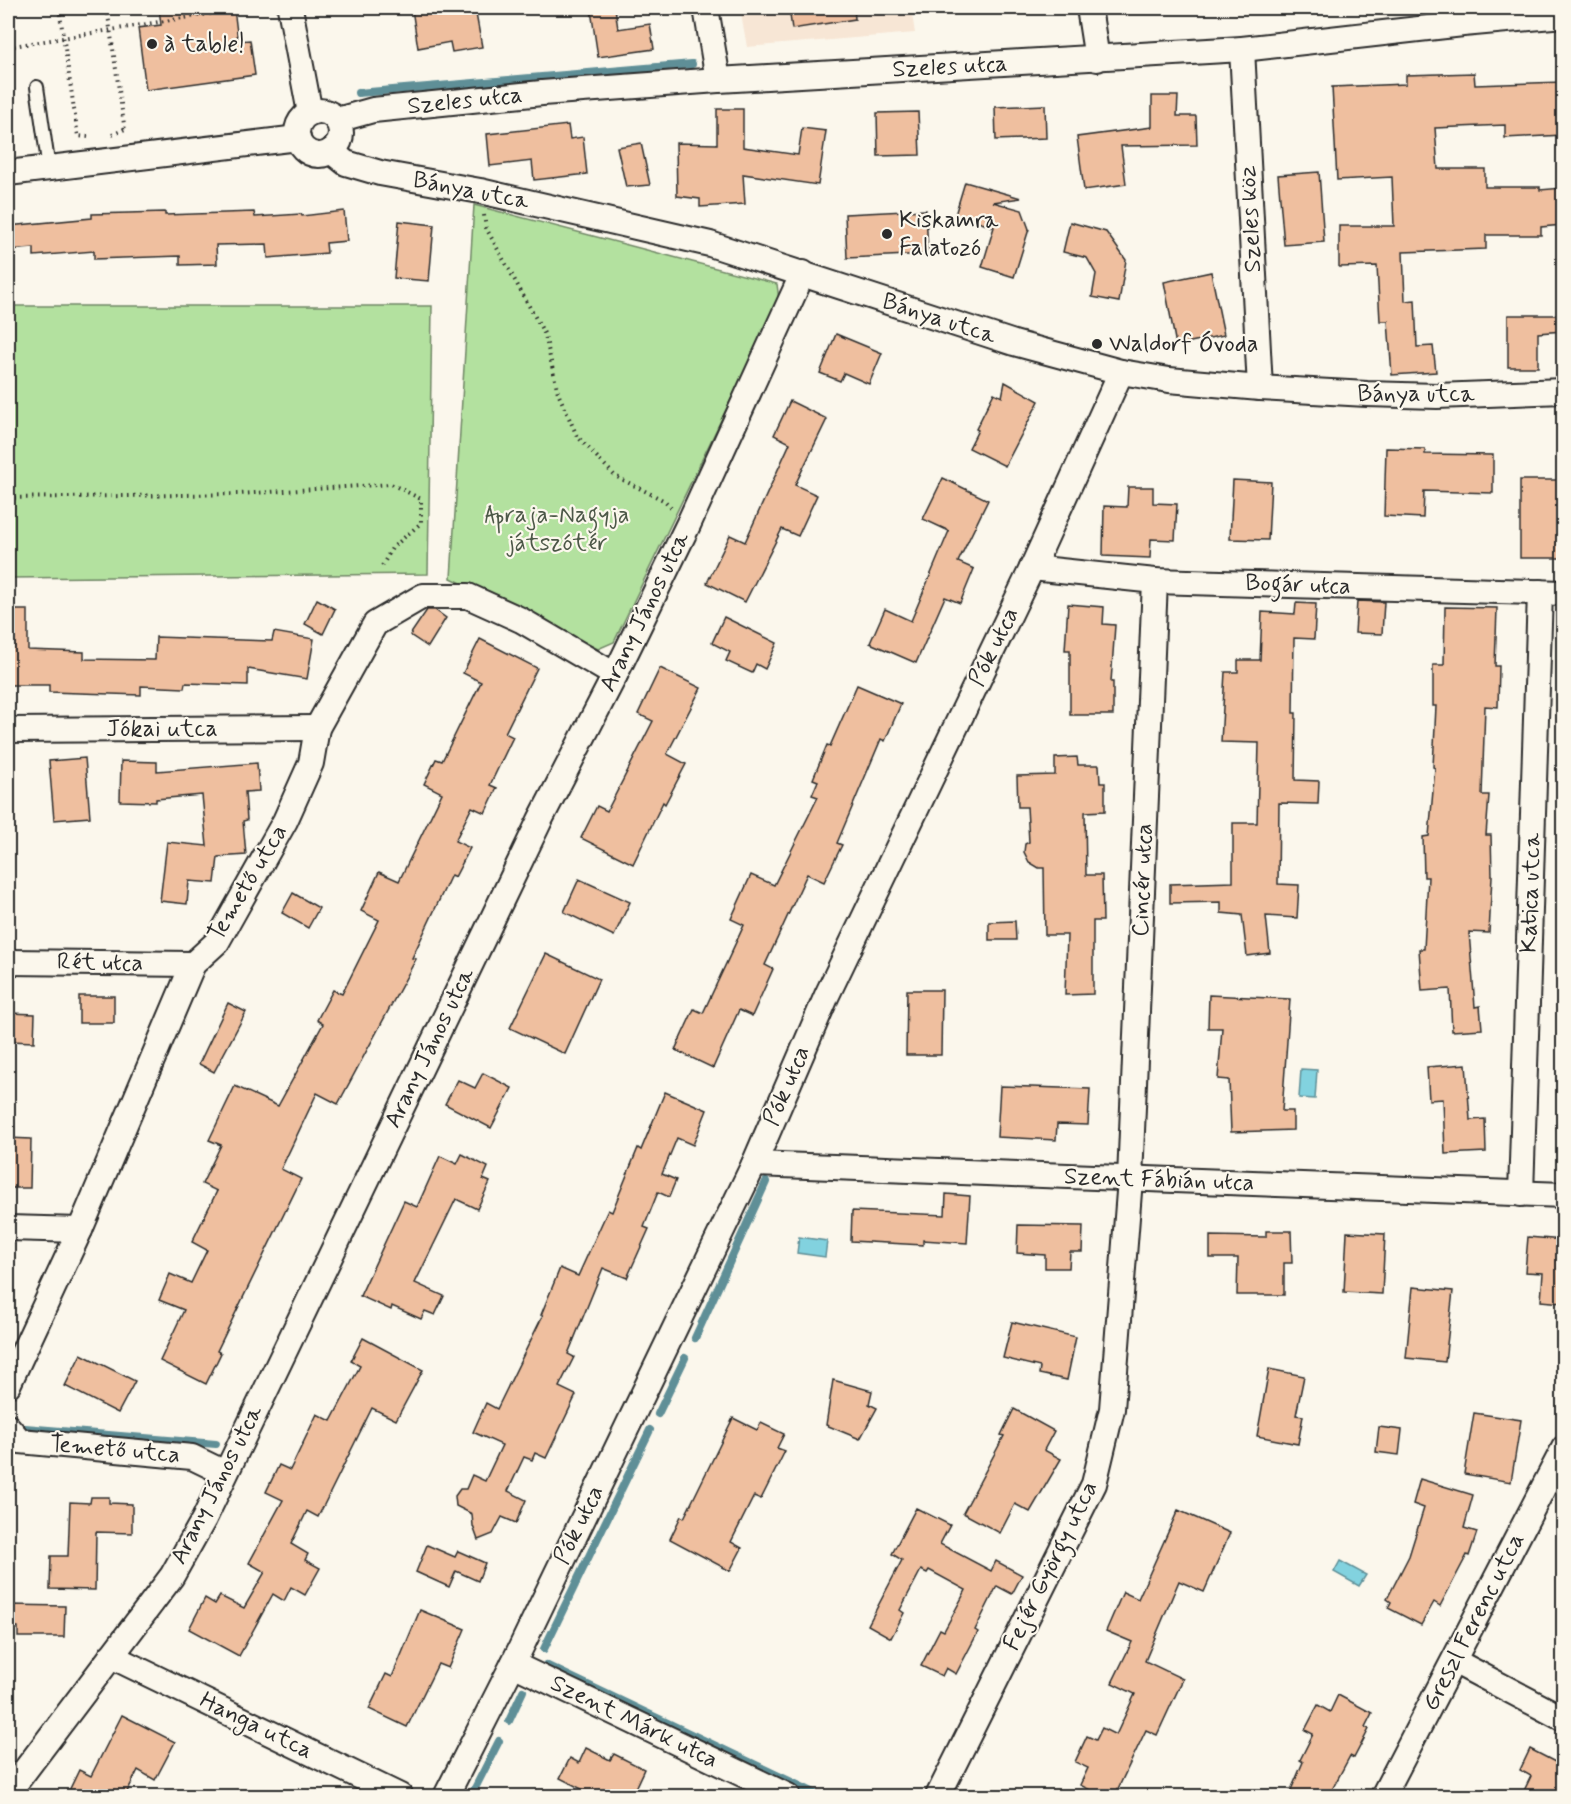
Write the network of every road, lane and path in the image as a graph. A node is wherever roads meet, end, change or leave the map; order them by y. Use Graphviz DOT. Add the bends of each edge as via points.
graph roads {
  1 [pos="58,8"];
  2 [pos="107,8"];
  3 [pos="244,8"];
  4 [pos="291,8"];
  5 [pos="706,8"];
  6 [pos="1089,8"];
  7 [pos="1563,15"];
  8 [pos="1462,16"];
  9 [pos="110,30"];
  10 [pos="63,38"];
  11 [pos="8,47"];
  12 [pos="1242,49"];
  13 [pos="1097,58"];
  14 [pos="718,80"];
  15 [pos="37,87"];
  16 [pos="310,113"];
  17 [pos="337,120"];
  18 [pos="125,129"];
  19 [pos="96,138"];
  20 [pos="298,138"];
  21 [pos="105,139"];
  22 [pos="331,151"];
  23 [pos="130,159"];
  24 [pos="49,169"];
  25 [pos="8,173"];
  26 [pos="480,191"];
  27 [pos="803,273"];
  28 [pos="1121,372"];
  29 [pos="1260,388"];
  30 [pos="1563,391"];
  31 [pos="8,498"];
  32 [pos="689,523"];
  33 [pos="381,568"];
  34 [pos="1032,568"];
  35 [pos="1155,581"];
  36 [pos="1552,592"];
  37 [pos="615,675"];
  38 [pos="317,728"];
  39 [pos="8,730"];
  40 [pos="8,962"];
  41 [pos="193,964"];
  42 [pos="754,1164"];
  43 [pos="1130,1179"];
  44 [pos="1521,1194"];
  45 [pos="1563,1196"];
  46 [pos="8,1228"];
  47 [pos="80,1230"];
  48 [pos="8,1385"];
  49 [pos="8,1427"];
  50 [pos="1563,1448"];
  51 [pos="225,1473"];
  52 [pos="111,1656"];
  53 [pos="1454,1661"];
  54 [pos="513,1664"];
  55 [pos="1563,1719"];
  56 [pos="8,1793"];
  57 [pos="400,1797"];
  58 [pos="446,1797"];
  59 [pos="788,1797"];
  60 [pos="938,1797"];
  61 [pos="1383,1797"];
  1 -- 10 [label="path"];
  2 -- 9 [label="path"];
  3 -- 9 [label="path"];
  4 -- 16 [label="street"];
  5 -- 14 [label="street"];
  6 -- 13 [label="street"];
  7 -- 8 [label="street, Szeles utca"];
  8 -- 12 [label="street, Szeles utca"];
  9 -- 10 [label="path"];
  9 -- 18 [label="path"];
  10 -- 11 [label="path"];
  10 -- 19 [label="path" via="78,136"];
  12 -- 13 [label="street, Szeles utca"];
  12 -- 29 [label="street, Szeles köz"];
  13 -- 14 [label="street, Szeles utca"];
  14 -- 17 [label="street, Szeles utca" via="382,109"];
  15 -- 24 [label="lane"];
  16 -- 17 [label="street, Szeles utca" via="325,111"];
  16 -- 20 [label="street" via="300,123"];
  17 -- 22 [label="street" via="340,141"];
  18 -- 21 [label="path"];
  18 -- 23 [label="path"];
  20 -- 22 [label="street" via="312,153"];
  20 -- 23 [label="street"];
  22 -- 26 [label="street, Bánya utca" via="346,163 380,173"];
  23 -- 24 [label="street"];
  24 -- 25 [label="street"];
  26 -- 27 [label="street, Bánya utca" via="710,244"];
  26 -- 32 [label="path" via="486,228 545,335 558,393 577,436 615,476 665,501"];
  27 -- 28 [label="street, Bánya utca" via="1014,343"];
  27 -- 32 [label="street, Arany János utca"];
  28 -- 29 [label="street, Bánya utca"];
  28 -- 34 [label="street, Pók utca"];
  29 -- 30 [label="street, Bánya utca" via="1437,396"];
  31 -- 33 [label="path" via="238,494 391,484 421,499 421,523 392,548"];
  32 -- 37 [label="street, Arany János utca"];
  34 -- 35 [label="street, Bogár utca"];
  34 -- 42 [label="street, Pók utca" via="827,995"];
  35 -- 36 [label="street, Bogár utca"];
  35 -- 43 [label="street, Cincér utca"];
  36 -- 44 [label="street, Katica utca"];
  37 -- 38 [label="street, Temető utca" via="521,620 468,596 423,596 375,624"];
  37 -- 51 [label="street, Arany János utca" via="540,820"];
  38 -- 39 [label="street, Jókai utca"];
  38 -- 41 [label="street, Temető utca" via="311,763 285,820 217,942"];
  40 -- 41 [label="street, Rét utca"];
  41 -- 47 [label="street, Temető utca"];
  42 -- 43 [label="street, Szent Fábián utca"];
  42 -- 54 [label="street, Pók utca"];
  43 -- 44 [label="street, Szent Fábián utca"];
  43 -- 60 [label="street, Fejér György utca" via="1112,1409 1094,1484"];
  44 -- 45 [label="street, Szent Fábián utca"];
  46 -- 47 [label="street"];
  47 -- 48 [label="street, Temető utca"];
  49 -- 51 [label="street, Temető utca" via="20,1441 192,1457"];
  50 -- 53 [label="street, Greszl Ferenc utca"];
  51 -- 52 [label="street, Arany János utca" via="172,1576"];
  52 -- 56 [label="street, Arany János utca"];
  52 -- 57 [label="street, Hanga utca"];
  53 -- 55 [label="street"];
  53 -- 61 [label="street, Greszl Ferenc utca"];
  54 -- 58 [label="street, Pók utca"];
  54 -- 59 [label="street, Szent Márk utca"];
}
